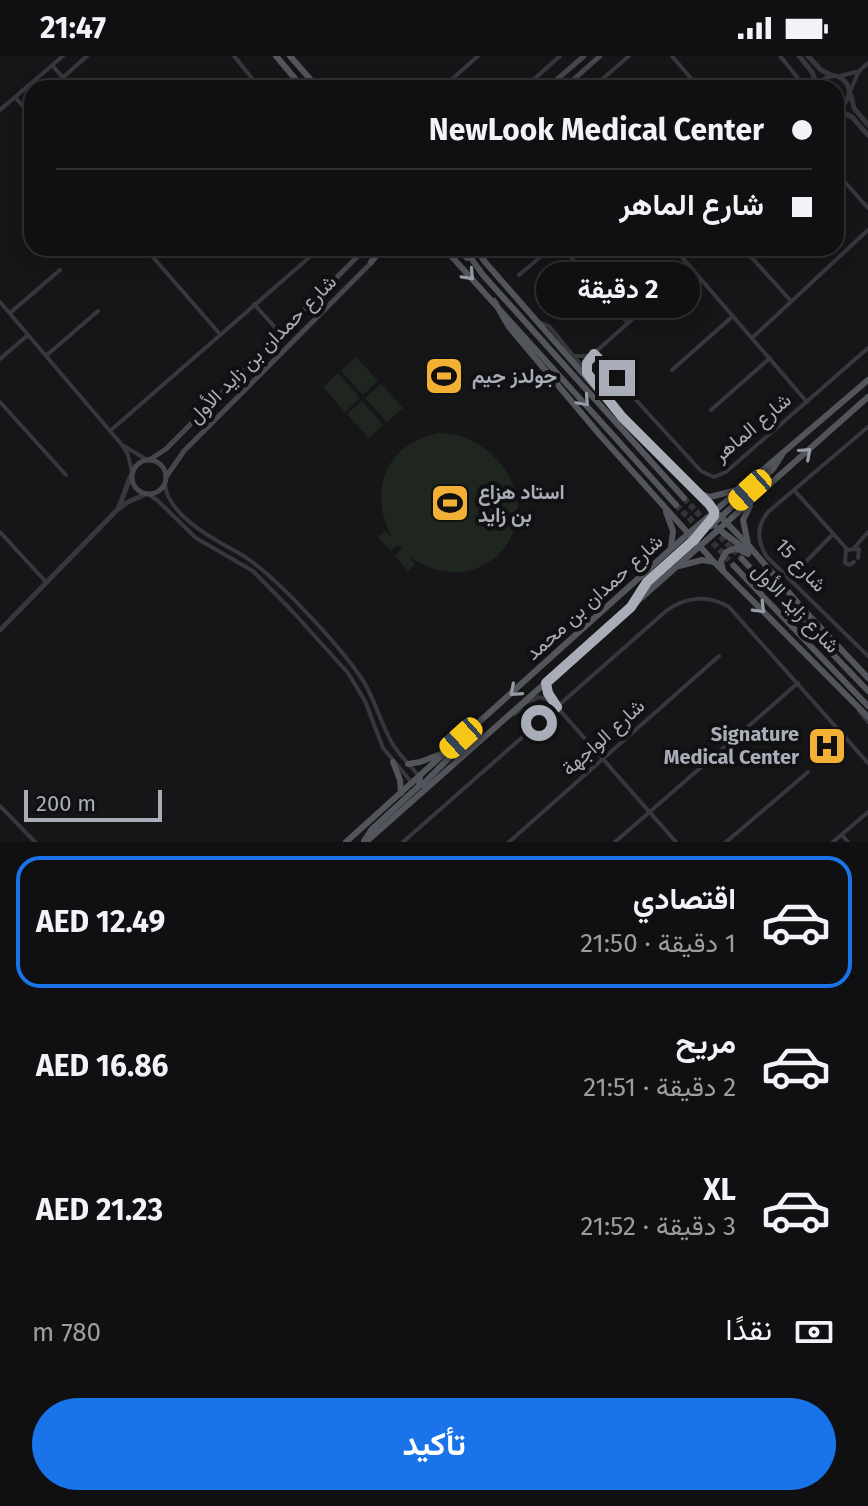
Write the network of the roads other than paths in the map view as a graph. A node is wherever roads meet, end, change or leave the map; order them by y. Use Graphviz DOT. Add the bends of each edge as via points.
graph roads {
  1 [pos="63,56"];
  2 [pos="234,56"];
  3 [pos="276,56"];
  4 [pos="290,56"];
  5 [pos="478,56"];
  6 [pos="560,56"];
  7 [pos="584,56"];
  8 [pos="600,56"];
  9 [pos="629,56"];
  10 [pos="672,56"];
  11 [pos="780,56"];
  12 [pos="799,56"];
  13 [pos="808,56"];
  14 [pos="82,57"];
  15 [pos="868,63"];
  16 [pos="52,65"];
  17 [pos="859,71"];
  18 [pos="831,75"];
  19 [pos="840,76"];
  20 [pos="63,77"];
  21 [pos="35,80"];
  22 [pos="60,80"];
  23 [pos="65,80"];
  24 [pos="254,80"];
  25 [pos="296,80"];
  26 [pos="311,80"];
  27 [pos="451,80"];
  28 [pos="533,80"];
  29 [pos="556,80"];
  30 [pos="573,80"];
  31 [pos="601,80"];
  32 [pos="692,80"];
  33 [pos="800,80"];
  34 [pos="816,80"];
  35 [pos="823,80"];
  36 [pos="24,89"];
  37 [pos="851,91"];
  38 [pos="15,97"];
  39 [pos="844,104"];
  40 [pos="24,108"];
  41 [pos="0,110"];
  42 [pos="844,112"];
  43 [pos="868,125"];
  44 [pos="868,135"];
  45 [pos="844,181"];
  46 [pos="868,208"];
  47 [pos="868,230"];
  48 [pos="844,252"];
  49 [pos="152,256"];
  50 [pos="311,256"];
  51 [pos="358,256"];
  52 [pos="377,256"];
  53 [pos="452,256"];
  54 [pos="465,256"];
  55 [pos="470,256"];
  56 [pos="480,256"];
  57 [pos="542,256"];
  58 [pos="570,256"];
  59 [pos="681,256"];
  60 [pos="750,256"];
  61 [pos="840,256"];
  62 [pos="371,262"];
  63 [pos="691,267"];
  64 [pos="60,270"];
  65 [pos="483,275"];
  66 [pos="519,275"];
  67 [pos="494,301"];
  68 [pos="791,301"];
  69 [pos="0,302"];
  70 [pos="254,304"];
  71 [pos="98,311"];
  72 [pos="10,313"];
  73 [pos="733,316"];
  74 [pos="537,323"];
  75 [pos="628,323"];
  76 [pos="219,333"];
  77 [pos="281,334"];
  78 [pos="28,335"];
  79 [pos="752,338"];
  80 [pos="868,348"];
  81 [pos="47,355"];
  82 [pos="593,355"];
  83 [pos="574,356"];
  84 [pos="770,358"];
  85 [pos="0,359"];
  86 [pos="672,370"];
  87 [pos="587,373"];
  88 [pos="868,380"];
  89 [pos="867,399"];
  90 [pos="607,400"];
  91 [pos="0,402"];
  92 [pos="807,402"];
  93 [pos="711,410"];
  94 [pos="868,427"];
  95 [pos="110,431"];
  96 [pos="122,445"];
  97 [pos="784,451"];
  98 [pos="148,460"];
  99 [pos="132,473"];
  100 [pos="66,475"];
  101 [pos="165,480"];
  102 [pos="740,489"];
  103 [pos="794,490"];
  104 [pos="697,493"];
  105 [pos="147,494"];
  106 [pos="684,498"];
  107 [pos="753,501"];
  108 [pos="676,505"];
  109 [pos="662,506"];
  110 [pos="117,510"];
  111 [pos="717,514"];
  112 [pos="726,523"];
  113 [pos="713,527"];
  114 [pos="0,532"];
  115 [pos="868,532"];
  116 [pos="688,533"];
  117 [pos="833,534"];
  118 [pos="863,537"];
  119 [pos="868,542"];
  120 [pos="697,543"];
  121 [pos="750,547"];
  122 [pos="854,548"];
  123 [pos="671,549"];
  124 [pos="847,549"];
  125 [pos="755,557"];
  126 [pos="742,559"];
  127 [pos="714,562"];
  128 [pos="734,566"];
  129 [pos="676,567"];
  130 [pos="723,572"];
  131 [pos="789,578"];
  132 [pos="46,582"];
  133 [pos="631,607"];
  134 [pos="0,630"];
  135 [pos="719,656"];
  136 [pos="868,656"];
  137 [pos="868,678"];
  138 [pos="546,683"];
  139 [pos="798,683"];
  140 [pos="868,691"];
  141 [pos="553,701"];
  142 [pos="868,706"];
  143 [pos="557,707"];
  144 [pos="506,717"];
  145 [pos="868,720"];
  146 [pos="475,726"];
  147 [pos="448,751"];
  148 [pos="604,759"];
  149 [pos="393,762"];
  150 [pos="868,763"];
  151 [pos="408,764"];
  152 [pos="808,772"];
  153 [pos="424,781"];
  154 [pos="417,788"];
  155 [pos="401,793"];
  156 [pos="0,806"];
  157 [pos="650,812"];
  158 [pos="868,812"];
  159 [pos="842,835"];
  160 [pos="35,842"];
  161 [pos="346,842"];
  162 [pos="365,842"];
  163 [pos="403,842"];
  164 [pos="509,842"];
  165 [pos="615,842"];
  166 [pos="676,842"];
  167 [pos="726,842"];
  168 [pos="833,842"];
  169 [pos="848,842"];
  1 -- 16 [label="street"];
  2 -- 24 [label="street"];
  3 -- 25 [label="main road"];
  4 -- 26 [label="main road"];
  5 -- 27 [label="street"];
  6 -- 28 [label="street"];
  7 -- 29 [label="main road"];
  8 -- 30 [label="main road"];
  9 -- 31 [label="street"];
  10 -- 32 [label="street"];
  11 -- 33 [label="street"];
  12 -- 34 [label="street"];
  13 -- 18 [label="street"];
  14 -- 20 [label="street"];
  15 -- 17 [label="street"];
  16 -- 20 [label="street"];
  16 -- 21 [label="street"];
  17 -- 19 [label="street"];
  17 -- 37 [label="street"];
  18 -- 19 [label="street"];
  18 -- 35 [label="street"];
  19 -- 37 [label="street"];
  20 -- 22 [label="street"];
  20 -- 23 [label="street"];
  36 -- 38 [label="street"];
  37 -- 39 [label="street"];
  37 -- 43 [label="street" via="854,108"];
  38 -- 40 [label="street"];
  38 -- 41 [label="street"];
  42 -- 44 [label="street"];
  45 -- 46 [label="street"];
  47 -- 48 [label="street"];
  49 -- 76 [label="street"];
  50 -- 70 [label="street"];
  51 -- 77 [label="main road, شارع حمدان بن زايد الأول"];
  52 -- 62 [label="main road"];
  53 -- 67 [label="main road, one-way"];
  54 -- 65 [label="main road"];
  55 -- 65 [label="main road"];
  56 -- 74 [label="main road"];
  57 -- 66 [label="street"];
  58 -- 75 [label="street"];
  59 -- 63 [label="street"];
  60 -- 68 [label="street"];
  61 -- 68 [label="street"];
  62 -- 101 [label="main road, شارع حمدان بن زايد الأول" via="184,451"];
  63 -- 73 [label="street"];
  63 -- 75 [label="street"];
  64 -- 72 [label="street"];
  65 -- 106 [label="main road"];
  67 -- 108 [label="main road, one-way"];
  67 -- 109 [label="main road" via="519,339"];
  68 -- 79 [label="street"];
  69 -- 72 [label="street"];
  70 -- 76 [label="street"];
  70 -- 77 [label="street"];
  71 -- 81 [label="street"];
  72 -- 78 [label="street"];
  73 -- 79 [label="street"];
  73 -- 86 [label="street"];
  74 -- 83 [label="street" via="549,326"];
  74 -- 90 [label="main road"];
  75 -- 82 [label="street"];
  76 -- 95 [label="street"];
  77 -- 98 [label="main road, شارع حمدان بن زايد الأول" via="166,449"];
  78 -- 81 [label="street"];
  78 -- 85 [label="street"];
  79 -- 84 [label="street"];
  80 -- 92 [label="street, شارع الماهر"];
  81 -- 95 [label="street"];
  82 -- 83 [label="street"];
  82 -- 87 [label="street"];
  82 -- 92 [label="street, شارع الماهر" via="710,477 722,475"];
  83 -- 87 [label="street"];
  84 -- 92 [label="street"];
  84 -- 93 [label="street"];
  87 -- 90 [label="street"];
  88 -- 97 [label="main road, شارع حمدان بن محمد"];
  107 -- 89 [label="main road, شارع حمدان بن محمد, one-way"];
  90 -- 104 [label="main road"];
  91 -- 100 [label="street"];
  94 -- 103 [label="street, شارع 15"];
  95 -- 96 [label="street"];
  96 -- 98 [label="street"];
  96 -- 99 [label="street"];
  97 -- 102 [label="main road, شارع حمدان بن محمد"];
  97 -- 111 [label="main road" via="773,469"];
  98 -- 99 [label="main road"];
  98 -- 101 [label="main road" via="159,463"];
  99 -- 105 [label="main road" via="135,488"];
  99 -- 110 [label="street"];
  101 -- 105 [label="main road" via="160,490"];
  101 -- 151 [label="street" via="167,494 187,519 259,566 348,661"];
  102 -- 104 [label="main road" via="710,497"];
  102 -- 111 [label="main road, شارع حمدان بن محمد"];
  103 -- 117 [label="street"];
  103 -- 131 [label="street, شارع 15" via="768,512 759,530 764,553"];
  104 -- 111 [label="main road"];
  105 -- 110 [label="street"];
  105 -- 149 [label="street" via="196,538 253,571 293,612 348,673"];
  107 -- 112 [label="main road, شارع حمدان بن محمد"];
  107 -- 121 [label="main road" via="743,520"];
  109 -- 116 [label="main road"];
  109 -- 123 [label="main road" via="673,531"];
  110 -- 132 [label="street"];
  111 -- 112 [label="main road"];
  111 -- 113 [label="main road"];
  111 -- 116 [label="main road, شارع حمدان بن محمد"];
  112 -- 113 [label="main road, شارع حمدان بن محمد"];
  112 -- 121 [label="main road"];
  113 -- 116 [label="main road"];
  113 -- 120 [label="main road, شارع حمدان بن محمد"];
  113 -- 125 [label="main road"];
  114 -- 132 [label="street"];
  115 -- 118 [label="street"];
  116 -- 120 [label="main road"];
  116 -- 123 [label="main road, شارع حمدان بن محمد"];
  117 -- 124 [label="street"];
  117 -- 131 [label="street"];
  118 -- 119 [label="street"];
  118 -- 122 [label="street"];
  120 -- 127 [label="main road"];
  120 -- 129 [label="main road, شارع حمدان بن محمد"];
  120 -- 133 [label="main road" via="647,582"];
  121 -- 125 [label="main road"];
  122 -- 124 [label="street"];
  122 -- 124 [label="street" via="860,551 849,565"];
  123 -- 146 [label="main road, شارع حمدان بن محمد, one-way"];
  125 -- 130 [label="main road" via="729,550 722,558"];
  125 -- 137 [label="main road"];
  126 -- 140 [label="main road, شارع زايد الأول"];
  127 -- 129 [label="main road"];
  127 -- 130 [label="main road"];
  128 -- 142 [label="main road, شارع زايد الأول"];
  129 -- 133 [label="main road, شارع حمدان بن محمد"];
  130 -- 145 [label="main road, one-way"];
  131 -- 136 [label="street, شارع 15"];
  132 -- 134 [label="street"];
  133 -- 138 [label="main road, شارع حمدان بن محمد"];
  135 -- 148 [label="street, شارع الواجهة"];
  138 -- 141 [label="street"];
  138 -- 144 [label="main road, شارع حمدان بن محمد"];
  139 -- 143 [label="street" via="724,603 696,598 666,611"];
  139 -- 150 [label="street"];
  139 -- 157 [label="street"];
  141 -- 143 [label="street"];
  141 -- 144 [label="street" via="538,697"];
  143 -- 148 [label="street"];
  143 -- 163 [label="street"];
  144 -- 153 [label="main road, شارع حمدان بن محمد"];
  146 -- 147 [label="main road, شارع حمدان بن محمد"];
  146 -- 153 [label="main road" via="472,736"];
  147 -- 151 [label="main road"];
  147 -- 153 [label="main road, شارع حمدان بن محمد"];
  148 -- 157 [label="street"];
  148 -- 164 [label="street, شارع الواجهة"];
  149 -- 154 [label="street"];
  149 -- 155 [label="main road"];
  151 -- 153 [label="street"];
  152 -- 167 [label="street"];
  153 -- 154 [label="main road, شارع حمدان بن محمد"];
  153 -- 154 [label="main road, شارع حمدان بن محمد"];
  154 -- 155 [label="main road, شارع حمدان بن محمد"];
  154 -- 162 [label="main road, شارع حمدان بن محمد"];
  155 -- 161 [label="main road, شارع حمدان بن محمد"];
  156 -- 160 [label="street"];
  157 -- 165 [label="street"];
  157 -- 166 [label="street"];
  158 -- 159 [label="street"];
  159 -- 168 [label="street"];
  159 -- 169 [label="street"];
}
